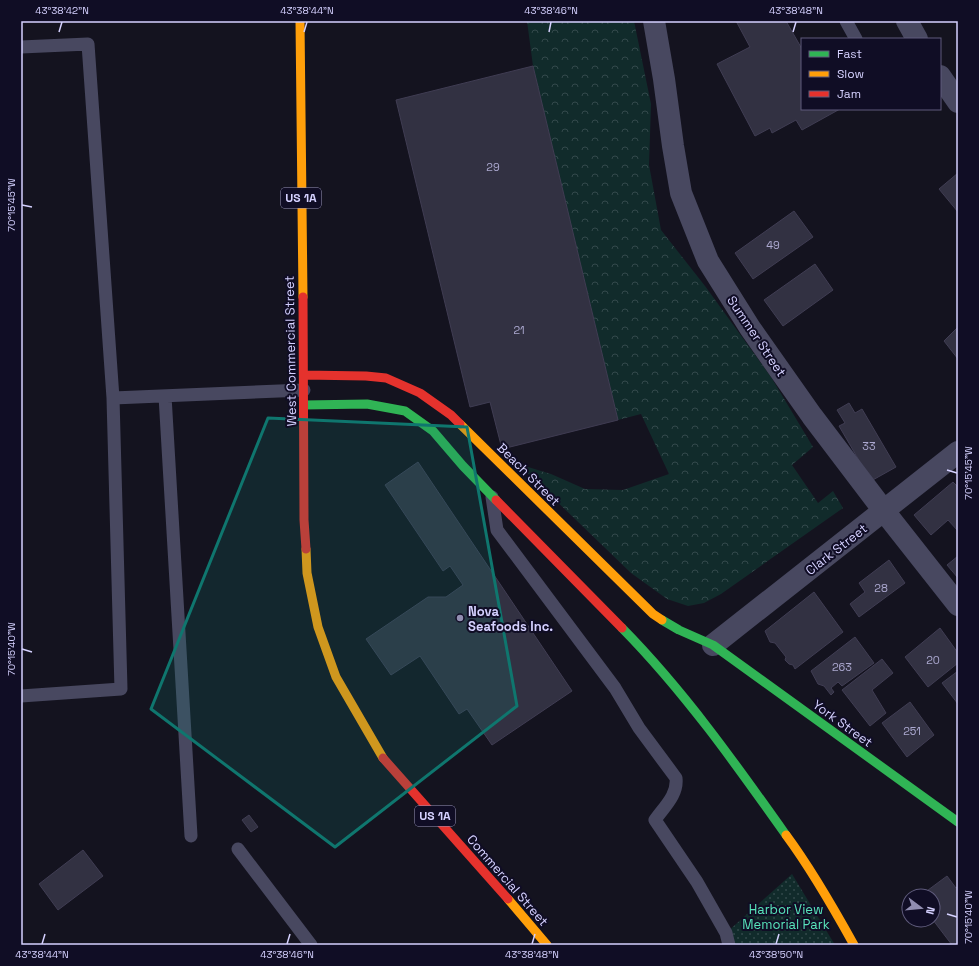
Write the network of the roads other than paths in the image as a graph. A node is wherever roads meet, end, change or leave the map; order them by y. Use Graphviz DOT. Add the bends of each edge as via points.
graph roads {
  1 [pos="300,21"];
  2 [pos="654,21"];
  3 [pos="846,21"];
  4 [pos="855,38"];
  5 [pos="21,47"];
  6 [pos="941,77"];
  7 [pos="958,102"];
  8 [pos="304,375"];
  9 [pos="304,390"];
  10 [pos="166,396"];
  11 [pos="113,398"];
  12 [pos="304,405"];
  13 [pos="958,452"];
  14 [pos="491,494"];
  15 [pos="884,511"];
  16 [pos="958,605"];
  17 [pos="713,645"];
  18 [pos="336,677"];
  19 [pos="21,696"];
  20 [pos="958,822"];
  21 [pos="191,836"];
  22 [pos="238,850"];
  23 [pos="311,945"];
  24 [pos="547,945"];
  25 [pos="729,945"];
  26 [pos="854,945"];
  1 -- 8 [label="main road, West Commercial Street / US 1A"];
  2 -- 15 [label="street, Summer Street" via="681,193 708,261 750,328"];
  3 -- 4 [label="lane"];
  5 -- 11 [label="lane" via="88,44"];
  6 -- 7 [label="street"];
  8 -- 9 [label="main road, West Commercial Street / US 1A"];
  8 -- 17 [label="main road, Beach Street" via="386,378 420,393 451,415 653,614"];
  9 -- 10 [label="lane"];
  9 -- 12 [label="main road, West Commercial Street / US 1A"];
  10 -- 11 [label="lane"];
  10 -- 21 [label="lane"];
  11 -- 19 [label="lane" via="121,689"];
  12 -- 14 [label="main road" via="367,404 405,411 433,432"];
  12 -- 18 [label="main road, West Commercial Street / US 1A" via="304,520 307,573 318,627"];
  13 -- 15 [label="street, Clark Street"];
  14 -- 25 [label="lane" via="497,530 615,688 639,728 676,778 675,793 655,820 697,882 726,934"];
  14 -- 26 [label="main road" via="639,645 694,708 803,858"];
  15 -- 16 [label="street, Summer Street"];
  15 -- 17 [label="street, Clark Street"];
  17 -- 20 [label="main road, York Street"];
  18 -- 24 [label="main road, Commercial Street / US 1A" via="383,758"];
  22 -- 23 [label="lane"];
}
